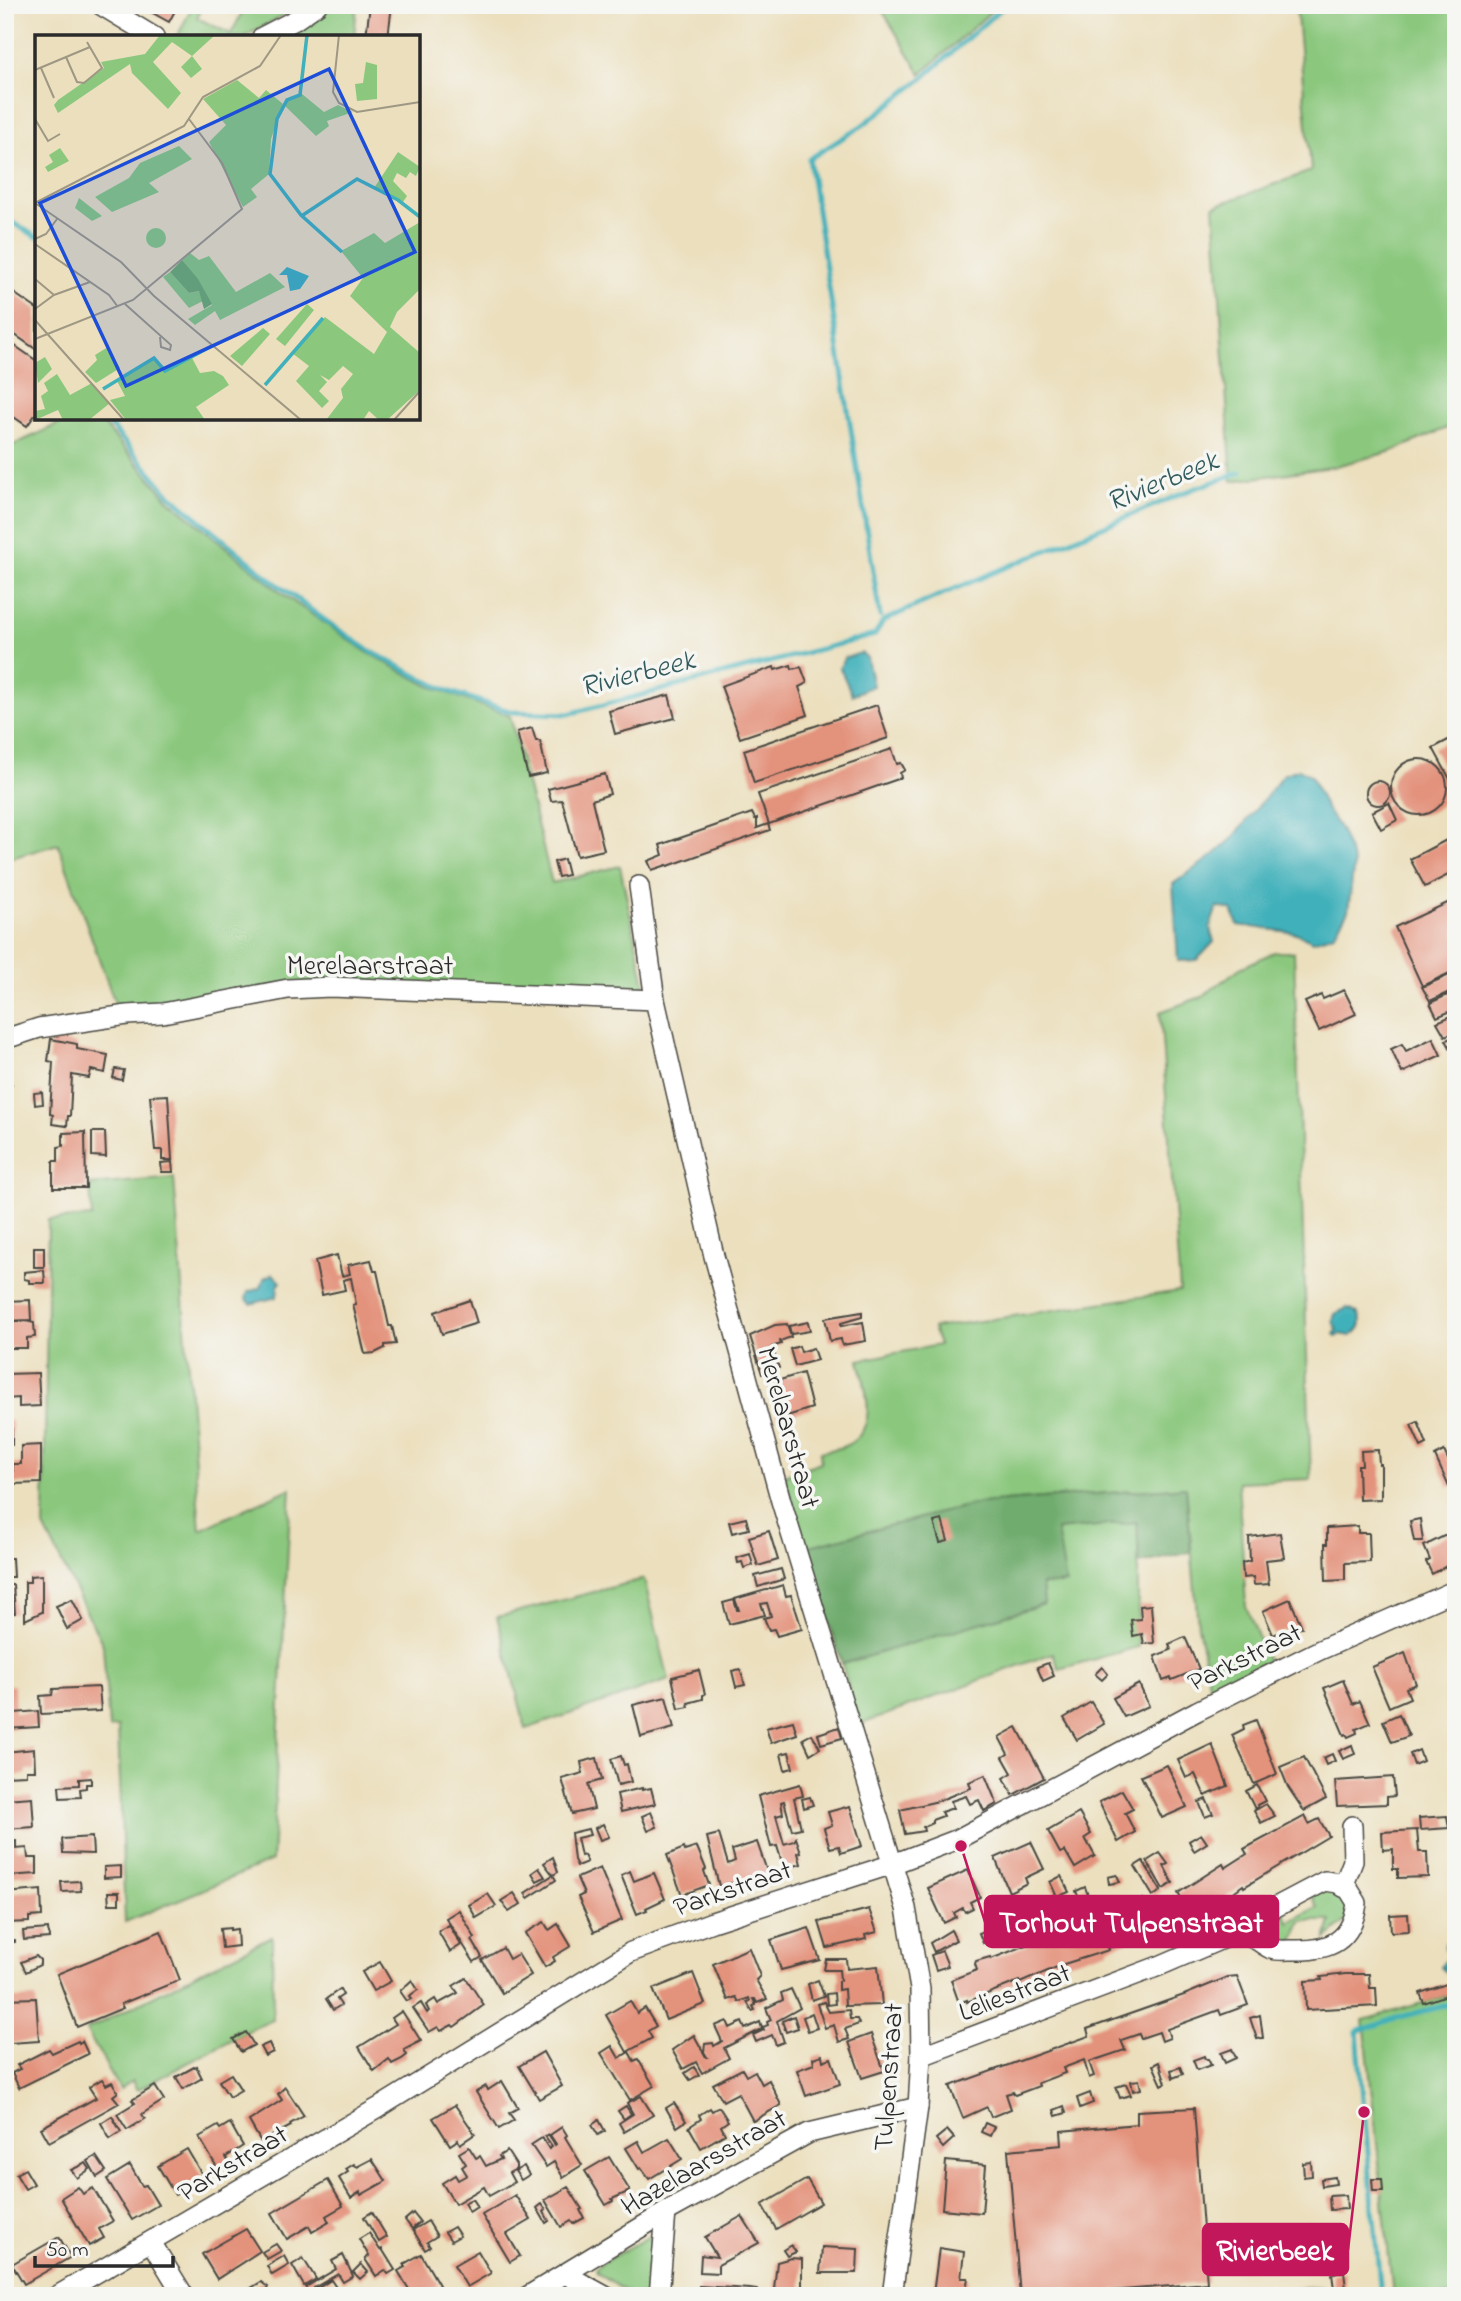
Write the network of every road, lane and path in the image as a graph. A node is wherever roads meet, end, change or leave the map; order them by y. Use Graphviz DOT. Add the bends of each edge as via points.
graph roads {
  1 [pos="101,5"];
  2 [pos="317,5"];
  3 [pos="150,35"];
  4 [pos="265,35"];
  5 [pos="639,886"];
  6 [pos="655,1000"];
  7 [pos="5,1039"];
  8 [pos="1456,1590"];
  9 [pos="1352,1826"];
  10 [pos="893,1864"];
  11 [pos="1343,1886"];
  12 [pos="1243,1930"];
  13 [pos="921,2056"];
  14 [pos="918,2107"];
  15 [pos="666,2212"];
  16 [pos="151,2242"];
  17 [pos="565,2274"];
  18 [pos="57,2296"];
  19 [pos="184,2296"];
  20 [pos="528,2296"];
  21 [pos="605,2296"];
  22 [pos="659,2296"];
  23 [pos="892,2296"];
  1 -- 3 [label="street"];
  2 -- 4 [label="street"];
  5 -- 6 [label="street, Merelaarstraat"];
  6 -- 7 [label="street, Merelaarstraat" via="320,987 39,1028"];
  6 -- 10 [label="street, Merelaarstraat" via="714,1256 781,1501"];
  8 -- 10 [label="street, Parkstraat" via="1197,1710 958,1839"];
  9 -- 11 [label="street" via="1353,1861"];
  10 -- 13 [label="street, Tulpenstraat" via="920,1989"];
  10 -- 16 [label="street, Parkstraat" via="631,1952 378,2109"];
  11 -- 12 [label="street, Leliestraat" via="1325,1881"];
  11 -- 12 [label="street" via="1357,1903 1355,1921 1346,1935 1330,1945 1312,1951 1272,1949"];
  12 -- 13 [label="street, Leliestraat"];
  13 -- 14 [label="street, Tulpenstraat"];
  14 -- 15 [label="street, Hazelaarsstraat" via="809,2133"];
  14 -- 23 [label="street, Tulpenstraat"];
  15 -- 17 [label="street, Hazelaarsstraat"];
  15 -- 22 [label="street"];
  16 -- 18 [label="street, Parkstraat"];
  16 -- 19 [label="street"];
  17 -- 20 [label="street, Hazelaarsstraat"];
  17 -- 21 [label="street"];
}
